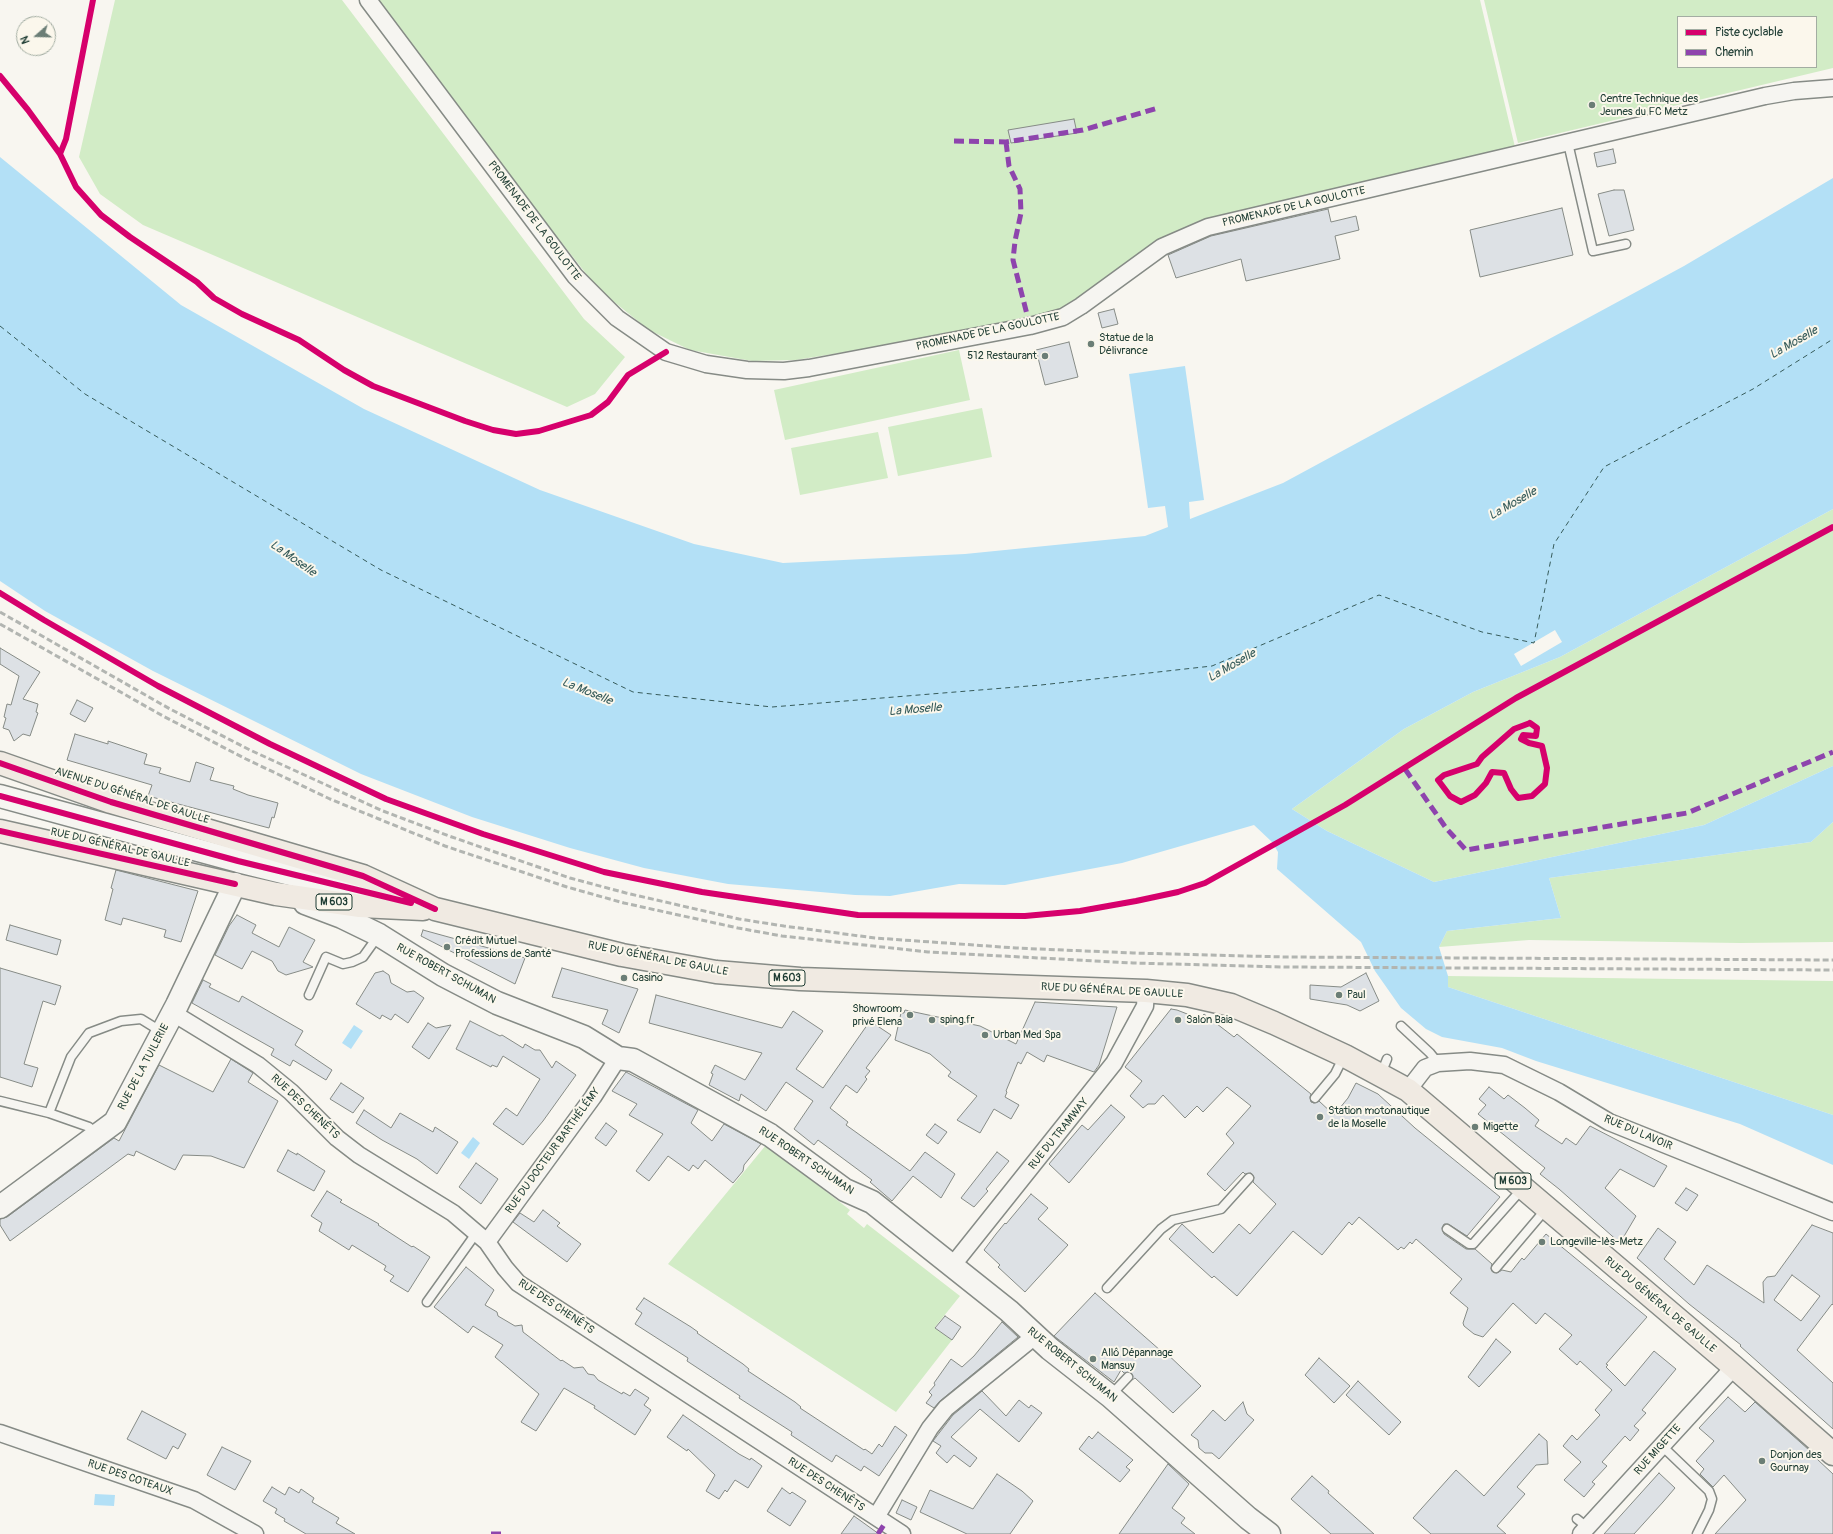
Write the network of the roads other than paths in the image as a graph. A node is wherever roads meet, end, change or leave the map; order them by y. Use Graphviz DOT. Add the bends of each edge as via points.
graph roads {
  1 [pos="368,0"];
  2 [pos="1833,88"];
  3 [pos="1568,143"];
  4 [pos="1626,244"];
  5 [pos="0,763"];
  6 [pos="0,796"];
  7 [pos="0,831"];
  8 [pos="258,846"];
  9 [pos="235,884"];
  10 [pos="276,894"];
  11 [pos="435,909"];
  12 [pos="379,935"];
  13 [pos="1146,991"];
  14 [pos="309,994"];
  15 [pos="173,1013"];
  16 [pos="1401,1026"];
  17 [pos="163,1032"];
  18 [pos="1345,1056"];
  19 [pos="618,1058"];
  20 [pos="1438,1063"];
  21 [pos="1408,1090"];
  22 [pos="1315,1098"];
  23 [pos="0,1101"];
  24 [pos="49,1113"];
  25 [pos="96,1136"];
  26 [pos="1249,1178"];
  27 [pos="1522,1188"];
  28 [pos="0,1207"];
  29 [pos="1547,1209"];
  30 [pos="1833,1212"];
  31 [pos="1447,1229"];
  32 [pos="482,1237"];
  33 [pos="952,1266"];
  34 [pos="1496,1268"];
  35 [pos="1107,1288"];
  36 [pos="427,1302"];
  37 [pos="1047,1342"];
  38 [pos="1734,1367"];
  39 [pos="1128,1377"];
  40 [pos="1110,1396"];
  41 [pos="0,1433"];
  42 [pos="1662,1446"];
  43 [pos="1833,1454"];
  44 [pos="876,1517"];
  45 [pos="1582,1527"];
  46 [pos="255,1534"];
  47 [pos="902,1534"];
  48 [pos="1269,1534"];
  49 [pos="1697,1534"];
  1 -- 3 [label="street, PROMENADE DE LA GOULOTTE" via="575,276 616,318 666,352 706,364 747,370 784,371 808,368 1030,326 1063,317 1162,247 1208,228"];
  2 -- 3 [label="street, PROMENADE DE LA GOULOTTE" via="1765,96"];
  3 -- 4 [label="lane" via="1593,251"];
  5 -- 8 [label="main road, AVENUE DU GÉNÉRAL DE GAULLE / M 603" via="112,802"];
  6 -- 11 [label="street" via="238,861"];
  7 -- 9 [label="main road, RUE DU GÉNÉRAL DE GAULLE / M 603"];
  8 -- 11 [label="main road, RUE DU GÉNÉRAL DE GAULLE / M 603" via="363,876"];
  9 -- 10 [label="main road, RUE DU GÉNÉRAL DE GAULLE / M 603"];
  9 -- 15 [label="street, RUE DE LA TUILERIE"];
  10 -- 11 [label="main road, RUE DU GÉNÉRAL DE GAULLE / M 603" via="360,906"];
  10 -- 12 [label="street, RUE ROBERT SCHUMAN" via="317,907"];
  11 -- 13 [label="main road, RUE DU GÉNÉRAL DE GAULLE / M 603" via="622,955 716,972 800,979"];
  12 -- 14 [label="lane" via="363,957 352,962 343,964 326,957"];
  12 -- 19 [label="street, RUE ROBERT SCHUMAN" via="443,975 497,1003 584,1037"];
  13 -- 18 [label="main road, RUE DU GÉNÉRAL DE GAULLE / M 603" via="1187,995 1231,1006"];
  13 -- 33 [label="street, RUE DU TRAMWAY" via="1145,1006 1114,1063"];
  15 -- 17 [label="street, RUE DE LA TUILERIE"];
  15 -- 32 [label="street, RUE DES CHENÊTS" via="258,1065 359,1155 453,1213"];
  16 -- 20 [label="lane"];
  17 -- 24 [label="lane" via="141,1019 121,1021 89,1033 71,1057"];
  17 -- 25 [label="street, RUE DE LA TUILERIE" via="115,1122"];
  18 -- 21 [label="main road, RUE DU GÉNÉRAL DE GAULLE / M 603" via="1384,1067"];
  18 -- 22 [label="lane" via="1335,1074"];
  19 -- 32 [label="street, RUE DU DOCTEUR BARTHÉLÉMY" via="593,1097"];
  19 -- 33 [label="street, RUE ROBERT SCHUMAN" via="633,1060 770,1135 845,1190 872,1202"];
  20 -- 21 [label="street, RUE DU LAVOIR" via="1425,1068"];
  20 -- 30 [label="street, RUE DU LAVOIR" via="1470,1061 1504,1065 1558,1092 1609,1122"];
  21 -- 27 [label="main road, RUE DU GÉNÉRAL DE GAULLE / M 603"];
  23 -- 24 [label="lane"];
  24 -- 25 [label="lane" via="89,1127"];
  25 -- 28 [label="street, RUE DE LA TUILERIE"];
  26 -- 35 [label="lane" via="1221,1209 1173,1220 1161,1229"];
  27 -- 29 [label="main road, RUE DU GÉNÉRAL DE GAULLE / M 603"];
  27 -- 31 [label="lane" via="1473,1244"];
  29 -- 34 [label="lane"];
  29 -- 38 [label="main road, RUE DU GÉNÉRAL DE GAULLE / M 603"];
  32 -- 36 [label="lane"];
  32 -- 44 [label="street, RUE DES CHENÊTS" via="518,1283"];
  33 -- 37 [label="street, RUE ROBERT SCHUMAN"];
  37 -- 40 [label="street, RUE ROBERT SCHUMAN"];
  37 -- 44 [label="street" via="946,1408 930,1428"];
  38 -- 42 [label="street, RUE MIGETTE"];
  38 -- 43 [label="main road, RUE DU GÉNÉRAL DE GAULLE / M 603"];
  39 -- 40 [label="lane"];
  40 -- 48 [label="street, RUE ROBERT SCHUMAN"];
  41 -- 46 [label="street, RUE DES COTEAUX" via="194,1500"];
  42 -- 45 [label="street, RUE MIGETTE"];
  42 -- 49 [label="lane" via="1709,1491 1712,1499 1709,1510"];
  44 -- 47 [label="street, RUE DES CHENÊTS"];
}
